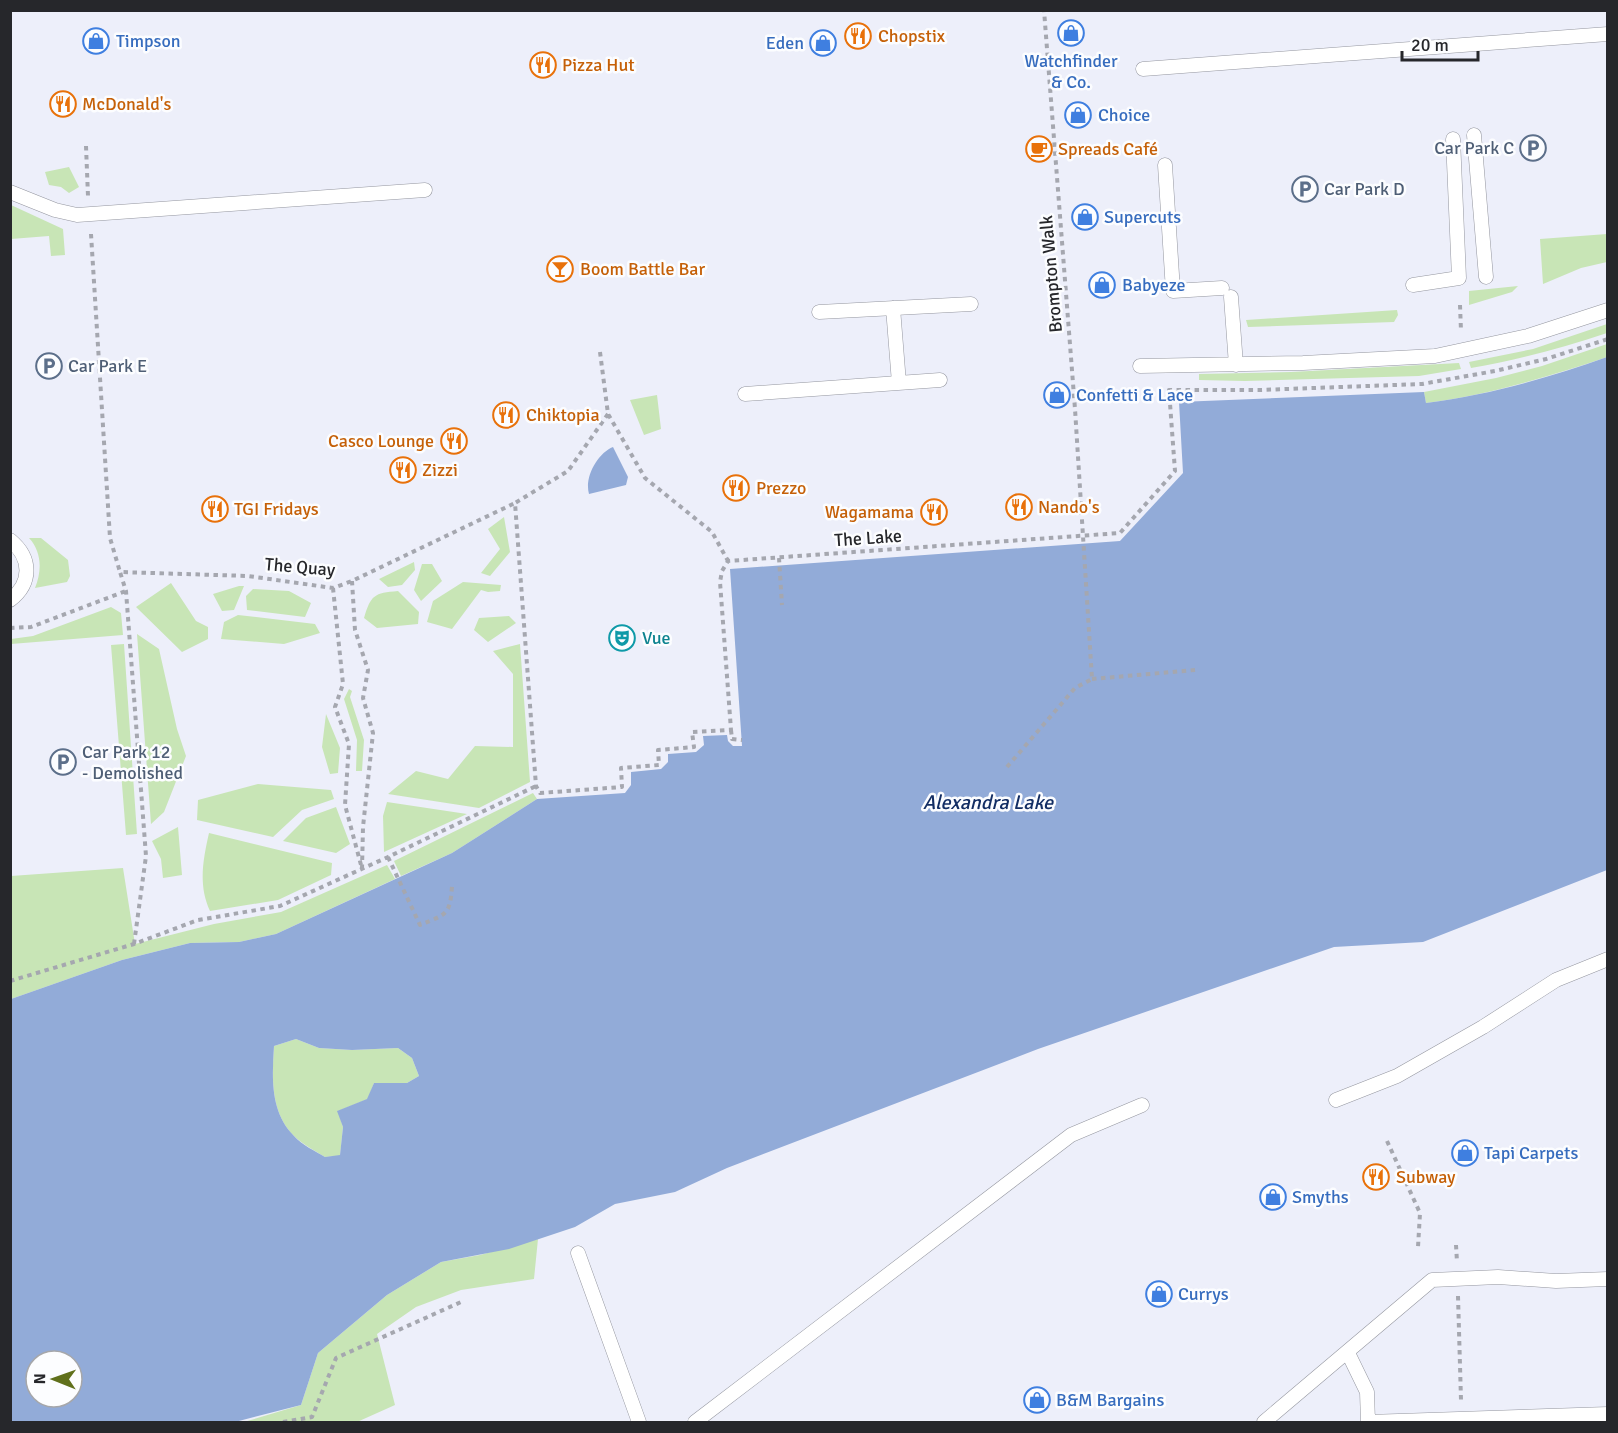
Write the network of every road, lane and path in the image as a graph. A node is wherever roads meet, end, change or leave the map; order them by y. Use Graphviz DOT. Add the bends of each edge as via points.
graph roads {
  1 [pos="1044,10"];
  2 [pos="1608,34"];
  3 [pos="1143,69"];
  4 [pos="1474,135"];
  5 [pos="1453,139"];
  6 [pos="86,146"];
  7 [pos="1165,165"];
  8 [pos="425,190"];
  9 [pos="10,192"];
  10 [pos="89,215"];
  11 [pos="1486,277"];
  12 [pos="1413,285"];
  13 [pos="971,304"];
  14 [pos="893,308"];
  15 [pos="1608,310"];
  16 [pos="819,312"];
  17 [pos="600,352"];
  18 [pos="1236,365"];
  19 [pos="1140,366"];
  20 [pos="940,380"];
  21 [pos="898,383"];
  22 [pos="1169,390"];
  23 [pos="745,394"];
  24 [pos="608,414"];
  25 [pos="515,503"];
  26 [pos="1084,536"];
  27 [pos="10,540"];
  28 [pos="779,558"];
  29 [pos="728,561"];
  30 [pos="120,572"];
  31 [pos="352,581"];
  32 [pos="333,588"];
  33 [pos="126,591"];
  34 [pos="10,600"];
  35 [pos="782,605"];
  36 [pos="10,628"];
  37 [pos="1195,670"];
  38 [pos="1092,679"];
  39 [pos="731,730"];
  40 [pos="742,740"];
  41 [pos="1007,767"];
  42 [pos="536,786"];
  43 [pos="388,857"];
  44 [pos="362,869"];
  45 [pos="452,886"];
  46 [pos="134,944"];
  47 [pos="1608,959"];
  48 [pos="10,981"];
  49 [pos="1336,1100"];
  50 [pos="1142,1105"];
  51 [pos="1387,1141"];
  52 [pos="1456,1245"];
  53 [pos="1418,1247"];
  54 [pos="578,1253"];
  55 [pos="1458,1279"];
  56 [pos="1608,1279"];
  57 [pos="461,1302"];
  58 [pos="1348,1353"];
  59 [pos="1608,1414"];
  60 [pos="1462,1419"];
  61 [pos="284,1422"];
  62 [pos="639,1422"];
  63 [pos="695,1422"];
  64 [pos="1264,1422"];
  65 [pos="1368,1422"];
  1 -- 26 [label="path, Brompton Walk"];
  2 -- 3 [label="lane"];
  4 -- 11 [label="lane"];
  5 -- 12 [label="lane" via="1459,278"];
  6 -- 10 [label="path"];
  7 -- 18 [label="lane" via="1173,291 1226,293"];
  8 -- 10 [label="lane"];
  9 -- 10 [label="lane" via="55,210"];
  10 -- 30 [label="path" via="110,538"];
  13 -- 14 [label="lane"];
  14 -- 16 [label="lane"];
  14 -- 21 [label="lane"];
  15 -- 18 [label="lane" via="1528,336 1435,356"];
  17 -- 24 [label="path"];
  18 -- 19 [label="lane"];
  20 -- 21 [label="lane"];
  21 -- 23 [label="lane"];
  22 -- 26 [label="path, The Lake" via="1175,471 1120,533"];
  24 -- 25 [label="path, The Quay" via="568,471"];
  24 -- 29 [label="path" via="645,478 712,532"];
  25 -- 31 [label="path, The Quay"];
  25 -- 42 [label="path"];
  26 -- 28 [label="path, The Lake"];
  26 -- 38 [label="path, Brompton Walk"];
  27 -- 34 [label="lane" via="25,557 27,569 20,592"];
  28 -- 29 [label="path, The Lake"];
  28 -- 35 [label="path"];
  29 -- 39 [label="path" via="720,582"];
  30 -- 32 [label="path, The Quay" via="248,576"];
  30 -- 33 [label="path"];
  31 -- 32 [label="path, The Quay"];
  31 -- 44 [label="path" via="356,630 368,670 363,698 373,734"];
  32 -- 44 [label="path" via="343,684 335,708 349,744 345,805"];
  33 -- 36 [label="path" via="31,627"];
  33 -- 46 [label="path" via="146,856"];
  37 -- 38 [label="path"];
  38 -- 41 [label="path" via="1075,688"];
  39 -- 40 [label="path" via="732,739"];
  39 -- 42 [label="path" via="692,732 694,747 658,750 659,765 621,768 622,787 540,793"];
  42 -- 43 [label="path"];
  43 -- 44 [label="path"];
  43 -- 45 [label="path" via="420,925 444,915 451,906"];
  44 -- 46 [label="path" via="280,906 198,920"];
  46 -- 48 [label="path"];
  47 -- 49 [label="lane" via="1556,980 1484,1027 1396,1076"];
  50 -- 63 [label="lane" via="1071,1135"];
  51 -- 53 [label="path" via="1420,1214"];
  52 -- 55 [label="path"];
  54 -- 62 [label="lane"];
  55 -- 56 [label="lane"];
  55 -- 58 [label="lane" via="1432,1280"];
  55 -- 60 [label="path"];
  57 -- 61 [label="path" via="336,1358 312,1417"];
  58 -- 64 [label="lane"];
  58 -- 65 [label="lane" via="1366,1392"];
  59 -- 60 [label="lane"];
  60 -- 65 [label="lane"];
}
